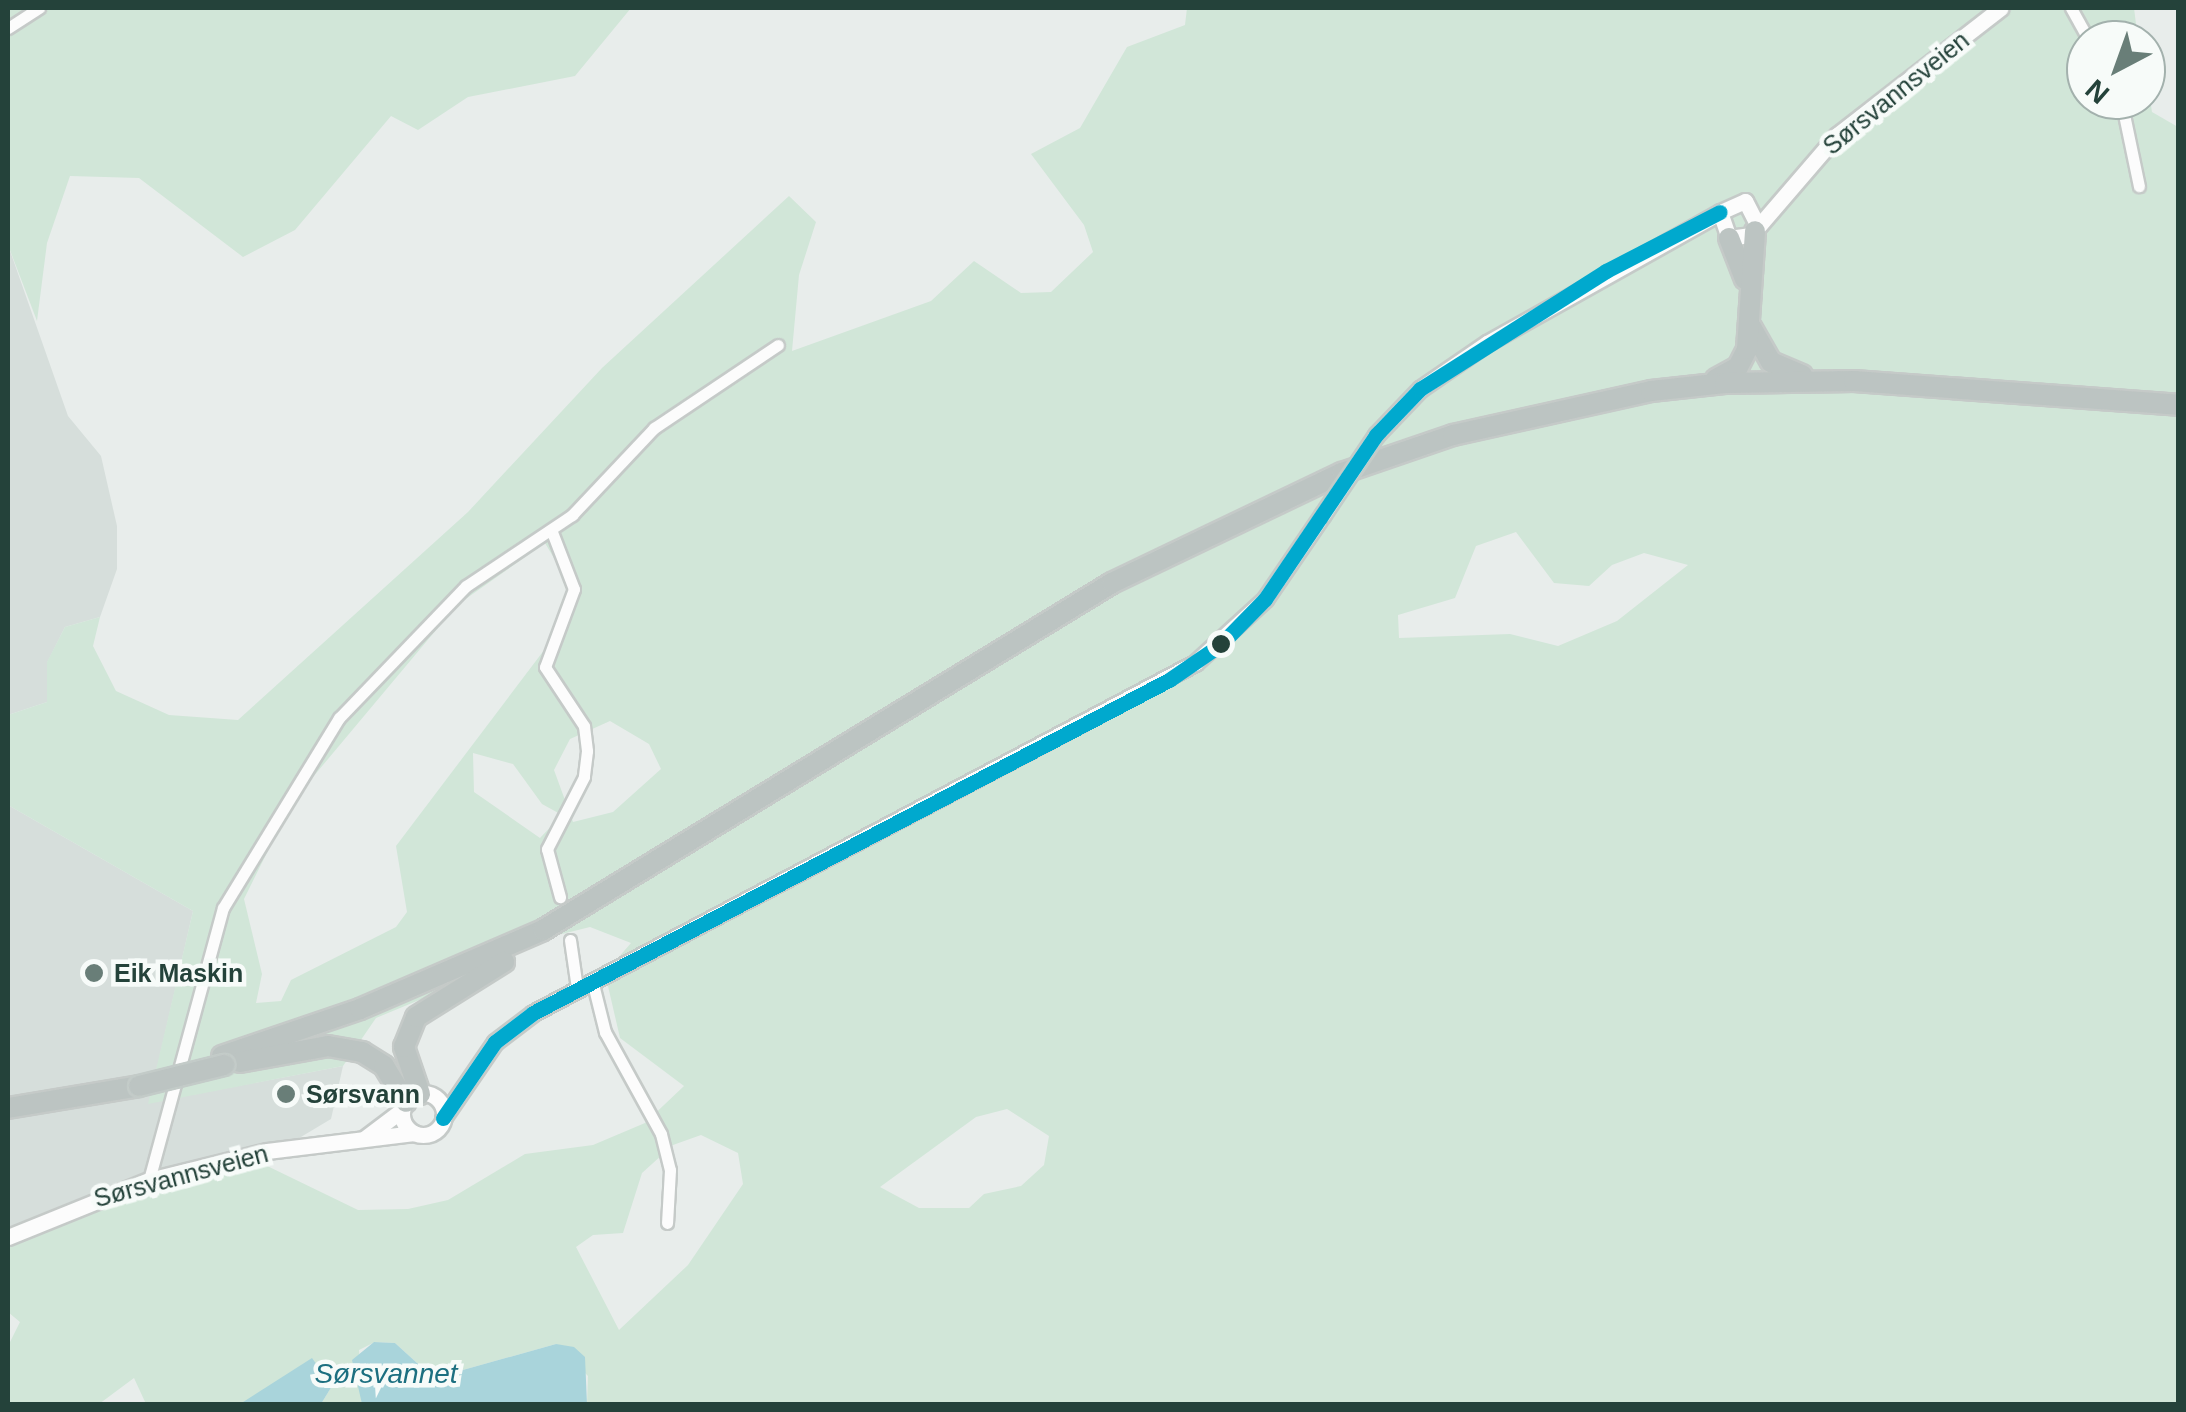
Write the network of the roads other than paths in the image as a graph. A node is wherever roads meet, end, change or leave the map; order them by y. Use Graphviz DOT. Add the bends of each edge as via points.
graph roads {
  1 [pos="40,8"];
  2 [pos="2001,8"];
  3 [pos="8,28"];
  4 [pos="2125,120"];
  5 [pos="1796,182"];
  6 [pos="2138,186"];
  7 [pos="1745,201"];
  8 [pos="1720,212"];
  9 [pos="1756,228"];
  10 [pos="1678,236"];
  11 [pos="1727,236"];
  12 [pos="1747,286"];
  13 [pos="1749,323"];
  14 [pos="778,344"];
  15 [pos="1854,381"];
  16 [pos="1650,390"];
  17 [pos="2178,405"];
  18 [pos="2178,416"];
  19 [pos="552,532"];
  20 [pos="560,897"];
  21 [pos="570,940"];
  22 [pos="520,953"];
  23 [pos="585,984"];
  24 [pos="223,1060"];
  25 [pos="470,1074"];
  26 [pos="138,1081"];
  27 [pos="8,1098"];
  28 [pos="414,1100"];
  29 [pos="8,1108"];
  30 [pos="443,1118"];
  31 [pos="414,1134"];
  32 [pos="362,1140"];
  33 [pos="149,1180"];
  34 [pos="666,1223"];
  35 [pos="8,1237"];
  1 -- 3 [label="street"];
  2 -- 5 [label="main road, Sørsvannsveien" via="1836,136"];
  4 -- 6 [label="street"];
  5 -- 7 [label="main road, Sørsvannsveien" via="1770,198"];
  5 -- 9 [label="main road, Sørsvannsveien"];
  7 -- 8 [label="main road, Sørsvannsveien"];
  7 -- 9 [label="main road"];
  8 -- 10 [label="main road"];
  8 -- 11 [label="main road"];
  9 -- 11 [label="main road"];
  9 -- 12 [label="highway"];
  10 -- 11 [label="main road"];
  10 -- 23 [label="main road, bridge" via="1487,343 1420,389 1376,436 1241,626 1169,680"];
  11 -- 12 [label="highway"];
  12 -- 13 [label="highway"];
  13 -- 15 [label="highway" via="1765,356 1783,370"];
  13 -- 16 [label="highway" via="1747,349 1726,377"];
  14 -- 19 [label="street" via="654,428"];
  15 -- 16 [label="highway"];
  15 -- 17 [label="highway"];
  16 -- 24 [label="highway" via="1453,435 1223,525 1112,583 543,930"];
  18 -- 22 [label="highway" via="1848,394 1721,395 1594,411 1432,452 1334,485 1111,595 644,886"];
  19 -- 20 [label="street" via="574,589 544,667 584,726 588,750 584,776 547,849"];
  19 -- 33 [label="street" via="466,586 402,650 339,718 268,822 223,908"];
  21 -- 23 [label="street"];
  22 -- 24 [label="highway" via="356,1023"];
  22 -- 28 [label="highway" via="416,1017 404,1048"];
  23 -- 25 [label="main road" via="503,1034"];
  23 -- 34 [label="street" via="662,1134 670,1170"];
  24 -- 26 [label="highway, bridge"];
  24 -- 28 [label="highway" via="328,1046 362,1052"];
  25 -- 28 [label="main road"];
  25 -- 30 [label="main road"];
  26 -- 27 [label="highway"];
  26 -- 29 [label="highway"];
  28 -- 30 [label="main road"];
  28 -- 31 [label="main road"];
  28 -- 32 [label="main road"];
  30 -- 31 [label="main road" via="433,1132"];
  31 -- 32 [label="main road, Sørsvannsveien"];
  32 -- 33 [label="main road, Sørsvannsveien" via="267,1151"];
  33 -- 35 [label="main road, Sørsvannsveien"];
}
